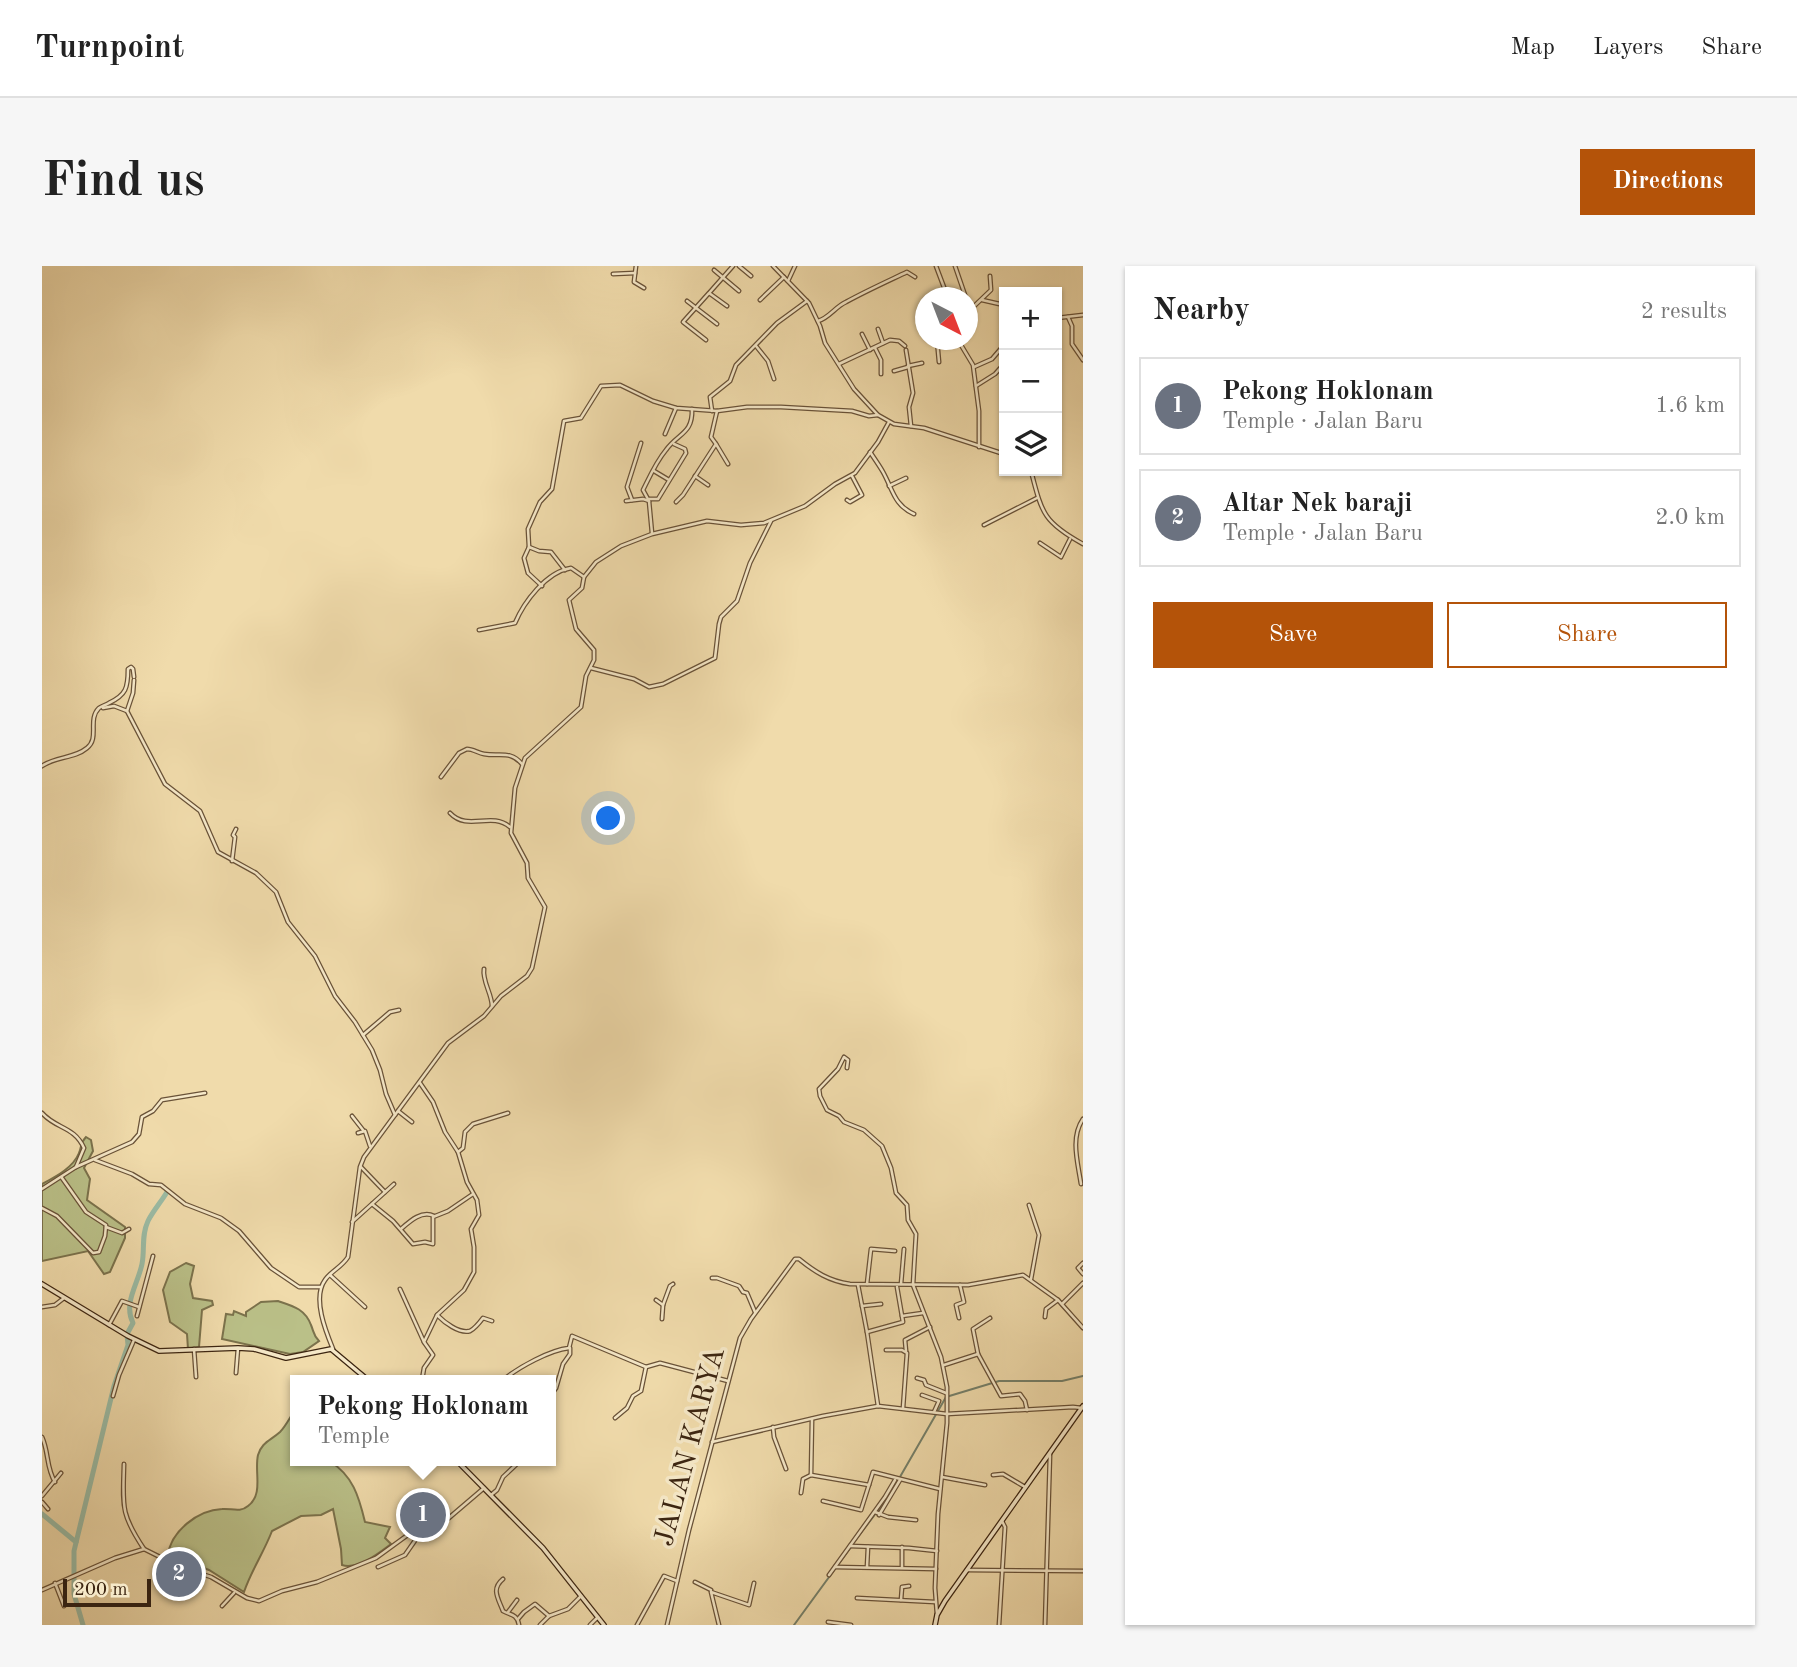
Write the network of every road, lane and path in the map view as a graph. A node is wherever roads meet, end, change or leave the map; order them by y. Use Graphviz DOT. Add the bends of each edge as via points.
graph roads {
  1 [pos="636,266"];
  2 [pos="733,266"];
  3 [pos="739,266"];
  4 [pos="773,266"];
  5 [pos="795,266"];
  6 [pos="936,266"];
  7 [pos="955,266"];
  8 [pos="714,270"];
  9 [pos="635,273"];
  10 [pos="612,274"];
  11 [pos="751,276"];
  12 [pos="990,276"];
  13 [pos="785,277"];
  14 [pos="915,277"];
  15 [pos="722,278"];
  16 [pos="788,281"];
  17 [pos="944,287"];
  18 [pos="962,287"];
  19 [pos="645,288"];
  20 [pos="739,291"];
  21 [pos="709,293"];
  22 [pos="760,300"];
  23 [pos="982,300"];
  24 [pos="687,301"];
  25 [pos="807,301"];
  26 [pos="978,303"];
  27 [pos="999,304"];
  28 [pos="727,306"];
  29 [pos="696,307"];
  30 [pos="1083,315"];
  31 [pos="1068,317"];
  32 [pos="1062,318"];
  33 [pos="818,321"];
  34 [pos="717,324"];
  35 [pos="878,329"];
  36 [pos="862,334"];
  37 [pos="706,340"];
  38 [pos="883,343"];
  39 [pos="756,346"];
  40 [pos="875,348"];
  41 [pos="870,350"];
  42 [pos="938,350"];
  43 [pos="965,350"];
  44 [pos="1000,350"];
  45 [pos="1083,360"];
  46 [pos="939,362"];
  47 [pos="922,363"];
  48 [pos="839,365"];
  49 [pos="908,367"];
  50 [pos="973,368"];
  51 [pos="999,370"];
  52 [pos="894,371"];
  53 [pos="881,374"];
  54 [pos="774,379"];
  55 [pos="976,386"];
  56 [pos="676,408"];
  57 [pos="692,409"];
  58 [pos="712,411"];
  59 [pos="717,411"];
  60 [pos="878,415"];
  61 [pos="889,422"];
  62 [pos="911,426"];
  63 [pos="666,434"];
  64 [pos="641,443"];
  65 [pos="673,443"];
  66 [pos="716,444"];
  67 [pos="979,447"];
  68 [pos="870,452"];
  69 [pos="999,453"];
  70 [pos="728,464"];
  71 [pos="653,470"];
  72 [pos="695,476"];
  73 [pos="852,476"];
  74 [pos="1032,476"];
  75 [pos="906,478"];
  76 [pos="669,480"];
  77 [pos="708,485"];
  78 [pos="889,486"];
  79 [pos="1038,498"];
  80 [pos="847,499"];
  81 [pos="632,500"];
  82 [pos="649,500"];
  83 [pos="625,501"];
  84 [pos="676,502"];
  85 [pos="914,514"];
  86 [pos="771,521"];
  87 [pos="984,525"];
  88 [pos="652,534"];
  89 [pos="1071,537"];
  90 [pos="1040,543"];
  91 [pos="1083,544"];
  92 [pos="529,547"];
  93 [pos="565,570"];
  94 [pos="584,577"];
  95 [pos="542,586"];
  96 [pos="479,630"];
  97 [pos="591,668"];
  98 [pos="99,708"];
  99 [pos="127,711"];
  100 [pos="522,764"];
  101 [pos="42,766"];
  102 [pos="441,776"];
  103 [pos="450,813"];
  104 [pos="510,827"];
  105 [pos="236,829"];
  106 [pos="232,861"];
  107 [pos="484,970"];
  108 [pos="492,1007"];
  109 [pos="399,1010"];
  110 [pos="363,1035"];
  111 [pos="847,1068"];
  112 [pos="421,1083"];
  113 [pos="205,1093"];
  114 [pos="42,1113"];
  115 [pos="397,1113"];
  116 [pos="508,1113"];
  117 [pos="352,1116"];
  118 [pos="1083,1119"];
  119 [pos="412,1122"];
  120 [pos="363,1130"];
  121 [pos="358,1133"];
  122 [pos="370,1146"];
  123 [pos="458,1153"];
  124 [pos="95,1160"];
  125 [pos="76,1167"];
  126 [pos="360,1167"];
  127 [pos="62,1178"];
  128 [pos="394,1184"];
  129 [pos="1081,1184"];
  130 [pos="42,1189"];
  131 [pos="385,1192"];
  132 [pos="473,1194"];
  133 [pos="372,1204"];
  134 [pos="1029,1205"];
  135 [pos="42,1208"];
  136 [pos="434,1216"];
  137 [pos="352,1222"];
  138 [pos="106,1227"];
  139 [pos="129,1229"];
  140 [pos="400,1230"];
  141 [pos="904,1249"];
  142 [pos="895,1251"];
  143 [pos="153,1256"];
  144 [pos="1083,1262"];
  145 [pos="1083,1274"];
  146 [pos="330,1275"];
  147 [pos="712,1279"];
  148 [pos="1031,1279"];
  149 [pos="1083,1283"];
  150 [pos="42,1284"];
  151 [pos="673,1284"];
  152 [pos="858,1284"];
  153 [pos="867,1284"];
  154 [pos="898,1285"];
  155 [pos="913,1285"];
  156 [pos="960,1285"];
  157 [pos="321,1287"];
  158 [pos="47,1288"];
  159 [pos="400,1289"];
  160 [pos="42,1290"];
  161 [pos="64,1298"];
  162 [pos="656,1300"];
  163 [pos="1058,1300"];
  164 [pos="881,1304"];
  165 [pos="1062,1304"];
  166 [pos="663,1305"];
  167 [pos="862,1306"];
  168 [pos="42,1307"];
  169 [pos="139,1307"];
  170 [pos="365,1307"];
  171 [pos="755,1312"];
  172 [pos="923,1312"];
  173 [pos="437,1315"];
  174 [pos="137,1316"];
  175 [pos="902,1316"];
  176 [pos="1045,1317"];
  177 [pos="959,1318"];
  178 [pos="990,1318"];
  179 [pos="662,1319"];
  180 [pos="492,1321"];
  181 [pos="109,1325"];
  182 [pos="930,1327"];
  183 [pos="1083,1328"];
  184 [pos="867,1332"];
  185 [pos="134,1340"];
  186 [pos="424,1342"];
  187 [pos="238,1348"];
  188 [pos="569,1348"];
  189 [pos="194,1349"];
  190 [pos="333,1349"];
  191 [pos="886,1350"];
  192 [pos="906,1351"];
  193 [pos="978,1354"];
  194 [pos="944,1365"];
  195 [pos="646,1367"];
  196 [pos="236,1373"];
  197 [pos="362,1375"];
  198 [pos="423,1375"];
  199 [pos="510,1375"];
  200 [pos="196,1377"];
  201 [pos="917,1378"];
  202 [pos="728,1381"];
  203 [pos="556,1388"];
  204 [pos="922,1395"];
  205 [pos="113,1396"];
  206 [pos="948,1396"];
  207 [pos="878,1406"];
  208 [pos="903,1408"];
  209 [pos="1082,1408"];
  210 [pos="1027,1410"];
  211 [pos="935,1412"];
  212 [pos="947,1414"];
  213 [pos="615,1418"];
  214 [pos="812,1418"];
  215 [pos="774,1427"];
  216 [pos="42,1437"];
  217 [pos="712,1442"];
  218 [pos="1050,1452"];
  219 [pos="124,1464"];
  220 [pos="462,1466"];
  221 [pos="514,1466"];
  222 [pos="786,1469"];
  223 [pos="61,1472"];
  224 [pos="811,1475"];
  225 [pos="993,1475"];
  226 [pos="942,1477"];
  227 [pos="898,1480"];
  228 [pos="55,1482"];
  229 [pos="869,1485"];
  230 [pos="985,1485"];
  231 [pos="484,1488"];
  232 [pos="1025,1488"];
  233 [pos="940,1489"];
  234 [pos="801,1493"];
  235 [pos="42,1496"];
  236 [pos="491,1496"];
  237 [pos="823,1501"];
  238 [pos="42,1502"];
  239 [pos="48,1508"];
  240 [pos="877,1514"];
  241 [pos="916,1520"];
  242 [pos="1002,1521"];
  243 [pos="423,1529"];
  244 [pos="851,1546"];
  245 [pos="868,1547"];
  246 [pos="902,1548"];
  247 [pos="144,1549"];
  248 [pos="937,1551"];
  249 [pos="378,1567"];
  250 [pos="836,1567"];
  251 [pos="867,1567"];
  252 [pos="902,1567"];
  253 [pos="936,1569"];
  254 [pos="1001,1569"];
  255 [pos="966,1570"];
  256 [pos="1048,1571"];
  257 [pos="1083,1571"];
  258 [pos="829,1575"];
  259 [pos="503,1579"];
  260 [pos="677,1581"];
  261 [pos="695,1582"];
  262 [pos="55,1583"];
  263 [pos="754,1583"];
  264 [pos="909,1586"];
  265 [pos="42,1590"];
  266 [pos="713,1591"];
  267 [pos="236,1592"];
  268 [pos="581,1596"];
  269 [pos="857,1598"];
  270 [pos="517,1600"];
  271 [pos="901,1600"];
  272 [pos="935,1602"];
  273 [pos="64,1606"];
  274 [pos="222,1606"];
  275 [pos="508,1612"];
  276 [pos="549,1616"];
  277 [pos="598,1617"];
  278 [pos="517,1620"];
  279 [pos="936,1620"];
  280 [pos="535,1622"];
  281 [pos="828,1622"];
  282 [pos="540,1624"];
  283 [pos="519,1625"];
  284 [pos="590,1625"];
  285 [pos="604,1625"];
  286 [pos="637,1625"];
  287 [pos="667,1625"];
  288 [pos="719,1625"];
  289 [pos="851,1625"];
  290 [pos="929,1625"];
  291 [pos="999,1625"];
  292 [pos="1045,1625"];
  1 -- 9 [label="street"];
  2 -- 15 [label="street"];
  3 -- 11 [label="street"];
  4 -- 13 [label="street"];
  5 -- 16 [label="street"];
  6 -- 17 [label="street"];
  7 -- 18 [label="street"];
  8 -- 15 [label="street"];
  9 -- 10 [label="street"];
  9 -- 19 [label="street" via="634,282"];
  12 -- 23 [label="street" via="991,290"];
  13 -- 16 [label="street"];
  13 -- 22 [label="street"];
  14 -- 33 [label="street" via="907,272 875,286"];
  15 -- 20 [label="street"];
  15 -- 21 [label="street"];
  16 -- 25 [label="street"];
  21 -- 28 [label="street"];
  21 -- 29 [label="street"];
  23 -- 26 [label="street"];
  23 -- 27 [label="street"];
  24 -- 29 [label="street"];
  25 -- 33 [label="street"];
  25 -- 39 [label="street"];
  29 -- 34 [label="street"];
  29 -- 37 [label="street" via="683,321"];
  30 -- 31 [label="street"];
  31 -- 32 [label="street"];
  31 -- 45 [label="street" via="1072,344"];
  33 -- 48 [label="street" via="824,342"];
  35 -- 38 [label="street"];
  36 -- 41 [label="street"];
  38 -- 40 [label="street"];
  38 -- 49 [label="street" via="898,341 905,348"];
  39 -- 54 [label="street" via="768,360"];
  39 -- 58 [label="street" via="736,365 730,381 710,397"];
  40 -- 41 [label="street"];
  40 -- 53 [label="street"];
  41 -- 48 [label="street"];
  42 -- 46 [label="street"];
  43 -- 50 [label="street"];
  44 -- 50 [label="street"];
  47 -- 49 [label="street"];
  48 -- 60 [label="street" via="854,390"];
  49 -- 52 [label="street"];
  49 -- 62 [label="street" via="913,394"];
  50 -- 55 [label="street"];
  51 -- 55 [label="street"];
  55 -- 67 [label="street"];
  56 -- 57 [label="street"];
  56 -- 63 [label="street"];
  56 -- 92 [label="street" via="604,384 581,418 564,421 552,489 528,530"];
  57 -- 58 [label="street"];
  57 -- 65 [label="street" via="693,420"];
  58 -- 59 [label="street"];
  59 -- 60 [label="street" via="772,406"];
  59 -- 66 [label="street" via="711,437"];
  60 -- 61 [label="street"];
  61 -- 62 [label="street"];
  61 -- 68 [label="street"];
  62 -- 67 [label="street"];
  64 -- 81 [label="street" via="627,487"];
  65 -- 71 [label="street"];
  65 -- 76 [label="street" via="686,451"];
  66 -- 70 [label="street"];
  66 -- 72 [label="street"];
  67 -- 69 [label="street"];
  68 -- 73 [label="street"];
  68 -- 78 [label="street"];
  71 -- 76 [label="street"];
  71 -- 82 [label="street" via="643,490"];
  72 -- 77 [label="street"];
  72 -- 84 [label="street"];
  73 -- 80 [label="street" via="862,495 850,502"];
  73 -- 86 [label="street" via="806,506"];
  74 -- 79 [label="street"];
  75 -- 78 [label="street"];
  76 -- 82 [label="street" via="658,499"];
  78 -- 85 [label="street" via="900,506"];
  79 -- 87 [label="street"];
  79 -- 89 [label="street" via="1052,523"];
  81 -- 82 [label="street"];
  81 -- 83 [label="street"];
  82 -- 88 [label="street"];
  86 -- 88 [label="street" via="741,525 707,521"];
  86 -- 97 [label="street" via="737,601 719,624 715,658 649,687"];
  88 -- 94 [label="street" via="612,551"];
  89 -- 90 [label="street" via="1061,557"];
  89 -- 91 [label="street"];
  92 -- 93 [label="street" via="551,552"];
  92 -- 95 [label="street" via="525,566"];
  93 -- 94 [label="street" via="571,568"];
  93 -- 95 [label="street"];
  94 -- 97 [label="street" via="568,605 576,629 593,647"];
  95 -- 96 [label="street" via="524,604 515,623"];
  97 -- 100 [label="street" via="581,708"];
  98 -- 99 [label="street" via="114,706"];
  98 -- 99 [label="street" via="124,694 131,667 133,693"];
  98 -- 101 [label="street" via="90,745"];
  99 -- 106 [label="street" via="165,784 200,811 218,852"];
  100 -- 102 [label="street" via="506,753 467,749"];
  100 -- 104 [label="street"];
  103 -- 104 [label="street" via="476,823 497,820"];
  104 -- 108 [label="street" via="527,863 528,878 545,907 531,968"];
  105 -- 106 [label="street"];
  106 -- 110 [label="street" via="256,873 276,892 288,922 315,956 335,996"];
  107 -- 108 [label="street"];
  108 -- 112 [label="street" via="448,1042"];
  109 -- 110 [label="street"];
  110 -- 115 [label="street"];
  111 -- 155 [label="street" via="844,1057 819,1089 820,1096 827,1110 864,1130 882,1146 896,1193 907,1205 916,1234"];
  112 -- 115 [label="street"];
  112 -- 123 [label="street"];
  113 -- 124 [label="street" via="162,1100 142,1116 135,1139"];
  114 -- 125 [label="street" via="71,1130 83,1146"];
  115 -- 119 [label="street"];
  115 -- 122 [label="street"];
  116 -- 123 [label="street" via="473,1124"];
  117 -- 120 [label="street"];
  118 -- 129 [label="street" via="1076,1144"];
  120 -- 121 [label="street"];
  120 -- 122 [label="street"];
  122 -- 126 [label="street"];
  123 -- 132 [label="street"];
  124 -- 125 [label="street"];
  124 -- 157 [label="street" via="160,1185 185,1204 221,1218 237,1229 271,1268 299,1287"];
  125 -- 127 [label="street"];
  126 -- 131 [label="street"];
  126 -- 137 [label="street"];
  127 -- 130 [label="street"];
  127 -- 138 [label="street" via="86,1212"];
  128 -- 131 [label="street"];
  131 -- 133 [label="street"];
  132 -- 136 [label="street"];
  132 -- 173 [label="street" via="479,1209 471,1229 474,1272 464,1290"];
  133 -- 137 [label="street"];
  133 -- 140 [label="street"];
  134 -- 148 [label="street" via="1039,1235"];
  135 -- 138 [label="street" via="57,1216 94,1254 101,1249"];
  136 -- 140 [label="street" via="416,1217"];
  136 -- 140 [label="street" via="433,1244 413,1244"];
  137 -- 146 [label="street" via="348,1257"];
  138 -- 139 [label="street" via="122,1233"];
  141 -- 154 [label="street"];
  142 -- 153 [label="street" via="871,1249"];
  143 -- 169 [label="street"];
  144 -- 145 [label="street" via="1078,1268"];
  146 -- 157 [label="street"];
  146 -- 170 [label="street"];
  147 -- 171 [label="street" via="739,1286"];
  148 -- 156 [label="street" via="1020,1275"];
  148 -- 163 [label="street"];
  149 -- 165 [label="street"];
  150 -- 158 [label="street"];
  151 -- 166 [label="street"];
  152 -- 153 [label="street"];
  152 -- 167 [label="street"];
  152 -- 171 [label="street, JALAN KARYA" via="827,1278 798,1258"];
  153 -- 154 [label="street"];
  154 -- 155 [label="street"];
  154 -- 175 [label="street"];
  155 -- 156 [label="street"];
  155 -- 172 [label="street"];
  156 -- 177 [label="street" via="964,1302 956,1306"];
  157 -- 190 [label="street"];
  158 -- 160 [label="street"];
  158 -- 161 [label="street"];
  159 -- 186 [label="street"];
  161 -- 168 [label="street"];
  161 -- 181 [label="street"];
  162 -- 166 [label="street"];
  163 -- 165 [label="street"];
  163 -- 176 [label="street" via="1046,1309"];
  164 -- 167 [label="street"];
  165 -- 183 [label="street"];
  166 -- 179 [label="street"];
  167 -- 184 [label="street"];
  169 -- 174 [label="street"];
  169 -- 181 [label="street" via="122,1301"];
  171 -- 202 [label="street, JALAN KARYA" via="740,1338"];
  172 -- 175 [label="street"];
  172 -- 182 [label="street"];
  173 -- 180 [label="street" via="467,1331 483,1318"];
  173 -- 186 [label="street"];
  175 -- 184 [label="street" via="904,1322"];
  178 -- 193 [label="street" via="973,1329"];
  181 -- 185 [label="street"];
  182 -- 192 [label="street" via="905,1340"];
  182 -- 194 [label="street"];
  184 -- 207 [label="street"];
  185 -- 189 [label="street" via="162,1352"];
  185 -- 205 [label="street"];
  186 -- 198 [label="street" via="433,1353"];
  187 -- 189 [label="street"];
  187 -- 190 [label="street" via="286,1358"];
  187 -- 196 [label="street"];
  188 -- 195 [label="street" via="572,1336"];
  188 -- 199 [label="street" via="555,1349"];
  188 -- 203 [label="street"];
  189 -- 200 [label="street"];
  190 -- 197 [label="street"];
  191 -- 192 [label="street"];
  192 -- 208 [label="street"];
  193 -- 194 [label="street"];
  193 -- 210 [label="street" via="1001,1395 1020,1394"];
  194 -- 206 [label="street"];
  195 -- 202 [label="street" via="660,1363"];
  195 -- 213 [label="street" via="641,1391"];
  201 -- 206 [label="street"];
  202 -- 217 [label="street, JALAN KARYA"];
  204 -- 211 [label="street" via="939,1402"];
  206 -- 212 [label="street"];
  207 -- 208 [label="street"];
  207 -- 214 [label="street"];
  208 -- 211 [label="street"];
  209 -- 210 [label="street"];
  209 -- 218 [label="street"];
  210 -- 212 [label="street"];
  211 -- 212 [label="street"];
  212 -- 226 [label="street"];
  214 -- 215 [label="street"];
  214 -- 224 [label="street"];
  215 -- 217 [label="street"];
  215 -- 222 [label="street"];
  216 -- 228 [label="street"];
  217 -- 260 [label="street, JALAN KARYA"];
  218 -- 232 [label="street"];
  218 -- 256 [label="street"];
  219 -- 247 [label="street" via="124,1513"];
  220 -- 231 [label="street"];
  221 -- 236 [label="street"];
  223 -- 228 [label="street"];
  224 -- 229 [label="street"];
  224 -- 234 [label="street" via="803,1479"];
  225 -- 232 [label="street" via="1003,1474"];
  226 -- 230 [label="street"];
  226 -- 233 [label="street"];
  227 -- 229 [label="street" via="873,1472"];
  227 -- 233 [label="street"];
  227 -- 240 [label="street"];
  228 -- 235 [label="street"];
  229 -- 237 [label="street" via="860,1510"];
  231 -- 236 [label="street"];
  231 -- 243 [label="street" via="443,1523"];
  232 -- 242 [label="street"];
  233 -- 248 [label="street"];
  236 -- 268 [label="street" via="543,1548"];
  238 -- 239 [label="street"];
  240 -- 241 [label="street"];
  240 -- 244 [label="street"];
  242 -- 254 [label="street"];
  242 -- 255 [label="street"];
  243 -- 249 [label="street" via="405,1555"];
  243 -- 267 [label="street" via="381,1556 317,1582 258,1601"];
  244 -- 245 [label="street"];
  244 -- 250 [label="street"];
  245 -- 246 [label="street"];
  245 -- 251 [label="street"];
  246 -- 248 [label="street"];
  246 -- 252 [label="street"];
  247 -- 262 [label="street"];
  247 -- 267 [label="street"];
  248 -- 253 [label="street"];
  250 -- 251 [label="street"];
  250 -- 258 [label="street"];
  251 -- 252 [label="street"];
  252 -- 253 [label="street"];
  253 -- 272 [label="street"];
  254 -- 255 [label="street"];
  254 -- 256 [label="street"];
  254 -- 291 [label="street"];
  255 -- 279 [label="street"];
  256 -- 257 [label="street"];
  256 -- 292 [label="street"];
  259 -- 275 [label="street" via="495,1591 502,1609"];
  260 -- 286 [label="street" via="664,1576"];
  260 -- 287 [label="street, JALAN KARYA"];
  261 -- 266 [label="street"];
  262 -- 265 [label="street"];
  262 -- 273 [label="street"];
  263 -- 266 [label="street" via="747,1605"];
  264 -- 271 [label="street" via="902,1587"];
  266 -- 288 [label="street"];
  267 -- 274 [label="street"];
  268 -- 276 [label="street" via="568,1609"];
  268 -- 277 [label="street"];
  269 -- 271 [label="street"];
  270 -- 275 [label="street"];
  271 -- 272 [label="street"];
  272 -- 279 [label="street"];
  275 -- 278 [label="street"];
  276 -- 278 [label="street" via="535,1604"];
  276 -- 282 [label="street"];
  277 -- 284 [label="street"];
  277 -- 285 [label="street"];
  278 -- 283 [label="street"];
  279 -- 290 [label="street"];
  280 -- 282 [label="street"];
  281 -- 289 [label="street"];
}
